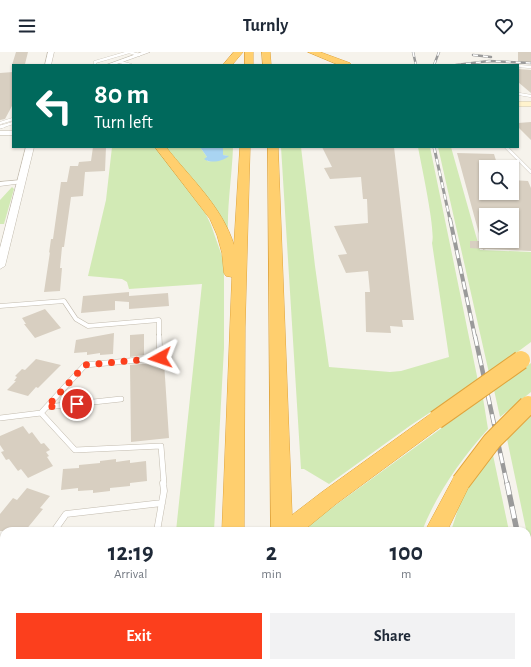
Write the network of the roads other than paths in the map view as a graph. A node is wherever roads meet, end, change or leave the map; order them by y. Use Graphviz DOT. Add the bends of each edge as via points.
graph roads {
  1 [pos="51,52"];
  2 [pos="129,52"];
  3 [pos="147,52"];
  4 [pos="239,52"];
  5 [pos="249,52"];
  6 [pos="266,52"];
  7 [pos="312,52"];
  8 [pos="139,55"];
  9 [pos="120,62"];
  10 [pos="48,64"];
  11 [pos="95,64"];
  12 [pos="113,64"];
  13 [pos="127,64"];
  14 [pos="228,64"];
  15 [pos="249,64"];
  16 [pos="267,64"];
  17 [pos="344,64"];
  18 [pos="519,66"];
  19 [pos="531,67"];
  20 [pos="519,94"];
  21 [pos="531,96"];
  22 [pos="519,104"];
  23 [pos="531,104"];
  24 [pos="12,119"];
  25 [pos="0,122"];
  26 [pos="12,123"];
  27 [pos="0,127"];
  28 [pos="12,133"];
  29 [pos="0,134"];
  30 [pos="30,148"];
  31 [pos="161,148"];
  32 [pos="245,148"];
  33 [pos="272,148"];
  34 [pos="507,148"];
  35 [pos="531,172"];
  36 [pos="21,182"];
  37 [pos="0,184"];
  38 [pos="0,266"];
  39 [pos="0,306"];
  40 [pos="237,327"];
  41 [pos="526,356"];
  42 [pos="121,399"];
  43 [pos="530,404"];
  44 [pos="47,407"];
  45 [pos="41,413"];
  46 [pos="0,418"];
  47 [pos="162,503"];
  48 [pos="57,527"];
  49 [pos="158,527"];
  50 [pos="233,527"];
  51 [pos="282,527"];
  52 [pos="293,527"];
  53 [pos="438,527"];
  1 -- 10 [label="street"];
  2 -- 8 [label="lane"];
  2 -- 11 [label="lane"];
  3 -- 8 [label="street"];
  4 -- 14 [label="highway"];
  5 -- 15 [label="highway"];
  6 -- 16 [label="highway"];
  7 -- 17 [label="highway"];
  8 -- 9 [label="street"];
  9 -- 12 [label="street"];
  9 -- 13 [label="lane"];
  18 -- 19 [label="lane"];
  20 -- 21 [label="lane"];
  22 -- 23 [label="main road"];
  24 -- 25 [label="lane"];
  26 -- 27 [label="lane"];
  28 -- 29 [label="street"];
  30 -- 36 [label="street"];
  31 -- 40 [label="highway" via="210,207 224,235 231,268"];
  32 -- 40 [label="highway"];
  33 -- 51 [label="highway"];
  34 -- 35 [label="lane"];
  36 -- 37 [label="street"];
  36 -- 38 [label="street"];
  39 -- 44 [label="lane" via="64,301 76,319 88,326 159,320 160,358 85,365"];
  40 -- 50 [label="highway"];
  41 -- 52 [label="highway, bridge"];
  42 -- 44 [label="lane"];
  43 -- 53 [label="highway, bridge" via="481,453 460,482"];
  44 -- 45 [label="lane"];
  45 -- 46 [label="lane"];
  45 -- 47 [label="lane" via="75,450 161,446 164,491"];
  47 -- 48 [label="lane" via="66,514"];
  47 -- 49 [label="lane"];
}
